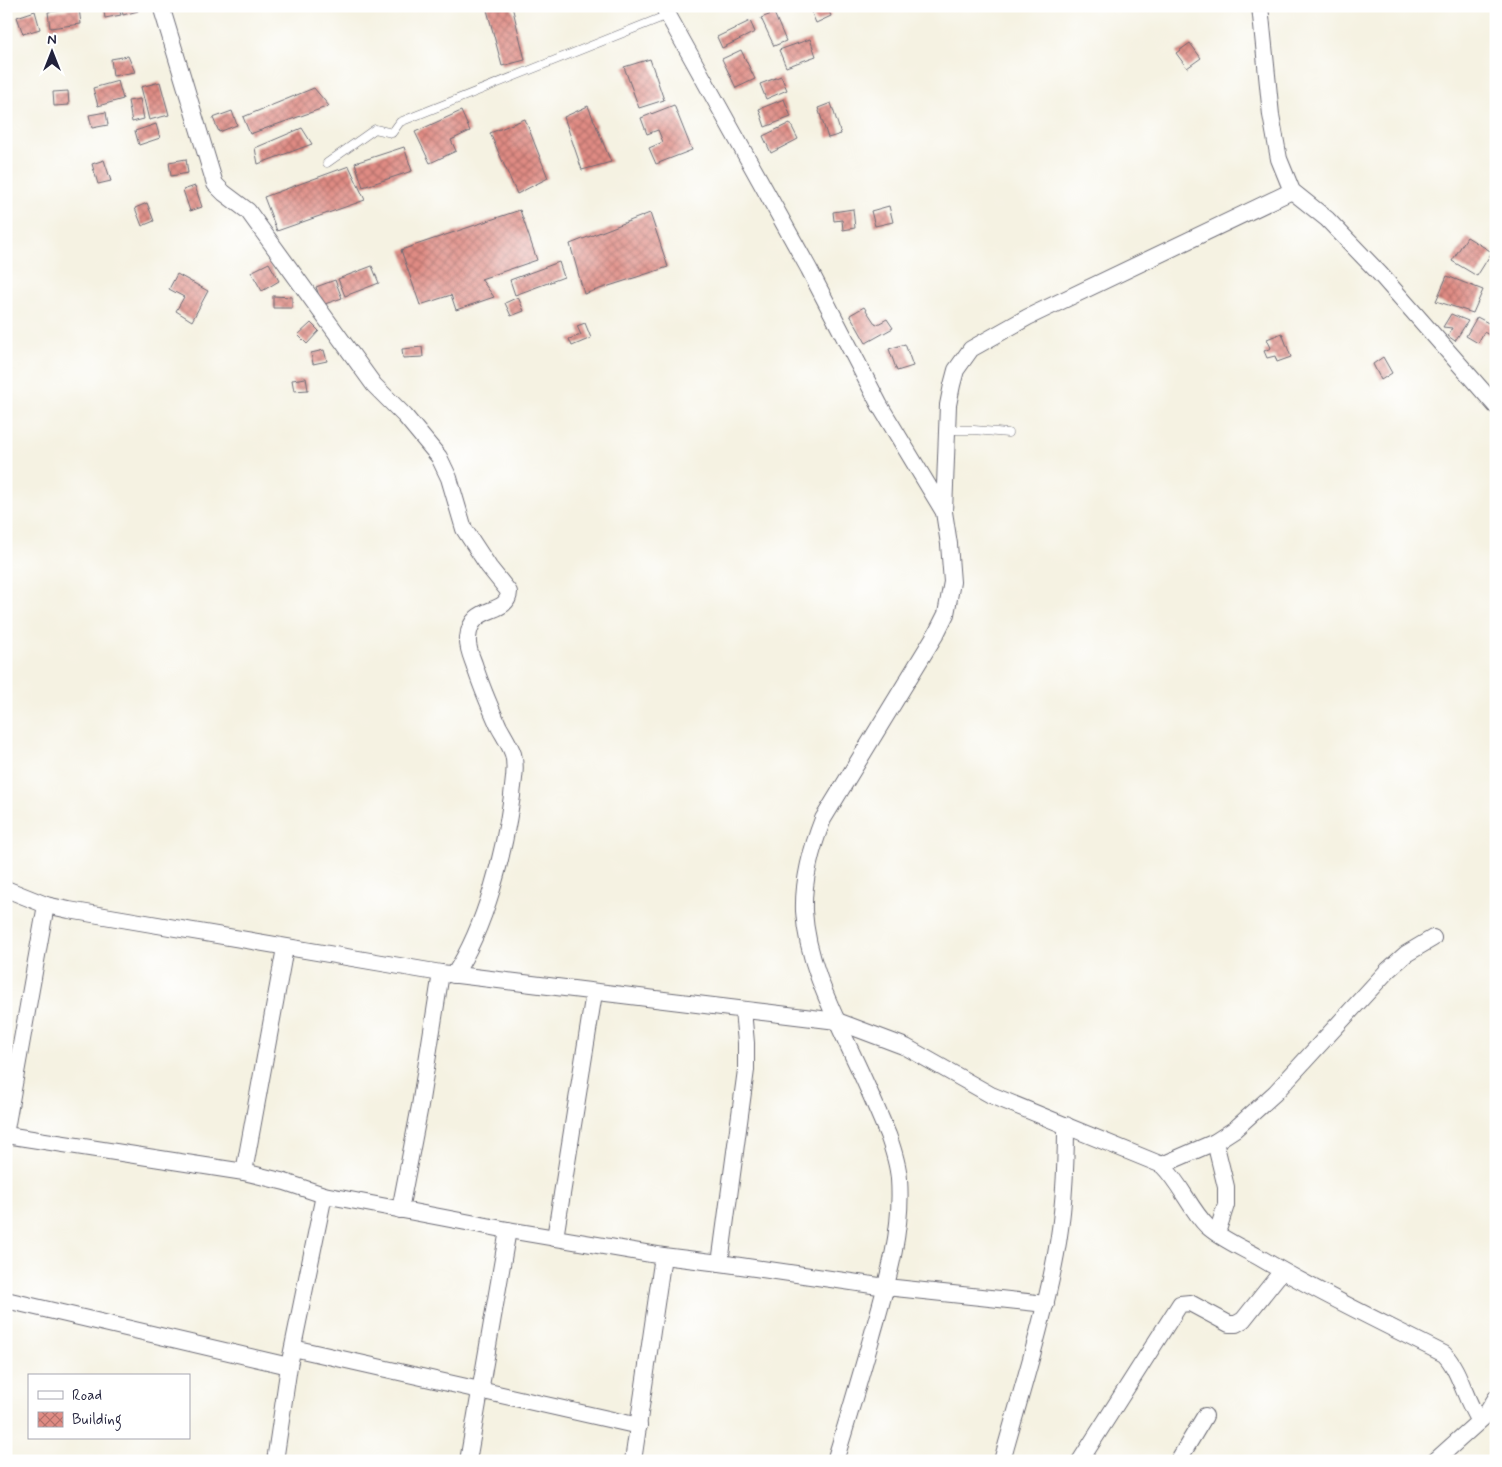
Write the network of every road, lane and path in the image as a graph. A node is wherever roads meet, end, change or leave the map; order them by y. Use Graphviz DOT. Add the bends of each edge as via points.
graph roads {
  1 [pos="160,6"];
  2 [pos="1260,6"];
  3 [pos="666,11"];
  4 [pos="327,163"];
  5 [pos="1292,191"];
  6 [pos="1496,406"];
  7 [pos="947,430"];
  8 [pos="1008,433"];
  9 [pos="944,512"];
  10 [pos="6,889"];
  11 [pos="46,905"];
  12 [pos="1433,938"];
  13 [pos="285,948"];
  14 [pos="448,974"];
  15 [pos="594,993"];
  16 [pos="742,1010"];
  17 [pos="837,1022"];
  18 [pos="8,1105"];
  19 [pos="1066,1125"];
  20 [pos="6,1129"];
  21 [pos="6,1134"];
  22 [pos="1214,1142"];
  23 [pos="1162,1165"];
  24 [pos="244,1172"];
  25 [pos="324,1195"];
  26 [pos="400,1210"];
  27 [pos="508,1230"];
  28 [pos="1217,1232"];
  29 [pos="555,1238"];
  30 [pos="663,1256"];
  31 [pos="720,1262"];
  32 [pos="1282,1271"];
  33 [pos="886,1287"];
  34 [pos="6,1300"];
  35 [pos="1046,1304"];
  36 [pos="293,1348"];
  37 [pos="289,1366"];
  38 [pos="480,1391"];
  39 [pos="1496,1398"];
  40 [pos="1205,1416"];
  41 [pos="1479,1421"];
  42 [pos="638,1426"];
  43 [pos="275,1461"];
  44 [pos="468,1461"];
  45 [pos="633,1461"];
  46 [pos="836,1461"];
  47 [pos="1002,1461"];
  48 [pos="1080,1461"];
  49 [pos="1178,1461"];
  50 [pos="1436,1461"];
  1 -- 14 [label="street" via="215,184 248,211 374,385 439,457 468,536 509,592 504,604 474,619 468,637 482,687 511,748 515,768 507,833 472,944"];
  2 -- 5 [label="street" via="1271,115 1279,159"];
  3 -- 4 [label="lane" via="400,122 392,133 375,129"];
  3 -- 9 [label="street" via="810,269 880,406"];
  5 -- 6 [label="street" via="1326,218 1380,274"];
  5 -- 7 [label="street" via="1028,317 971,349 956,370 948,406"];
  7 -- 8 [label="lane"];
  7 -- 9 [label="street"];
  9 -- 17 [label="street" via="952,582 946,614 823,819 810,863 804,901 807,930 817,973"];
  10 -- 11 [label="street"];
  11 -- 13 [label="street"];
  11 -- 18 [label="street"];
  12 -- 22 [label="street" via="1406,954 1388,970 1275,1094 1235,1129"];
  13 -- 14 [label="street"];
  13 -- 24 [label="street"];
  14 -- 15 [label="street"];
  14 -- 26 [label="street"];
  15 -- 16 [label="street"];
  15 -- 29 [label="street"];
  16 -- 17 [label="street"];
  16 -- 31 [label="street" via="746,1070"];
  17 -- 19 [label="street" via="906,1047 991,1095"];
  17 -- 33 [label="street" via="895,1156 899,1179 898,1222"];
  18 -- 20 [label="street"];
  19 -- 23 [label="street"];
  19 -- 35 [label="street" via="1065,1185 1057,1253"];
  21 -- 24 [label="street"];
  22 -- 23 [label="street"];
  22 -- 28 [label="street" via="1226,1187 1226,1205"];
  23 -- 28 [label="street" via="1174,1177 1196,1212"];
  24 -- 25 [label="street"];
  25 -- 26 [label="street"];
  25 -- 36 [label="street"];
  26 -- 27 [label="street"];
  27 -- 29 [label="street"];
  27 -- 38 [label="street"];
  28 -- 32 [label="street"];
  29 -- 30 [label="street"];
  30 -- 31 [label="street"];
  30 -- 42 [label="street"];
  31 -- 33 [label="street"];
  32 -- 41 [label="street" via="1444,1354 1455,1368"];
  32 -- 48 [label="street" via="1243,1320 1236,1324 1229,1324 1190,1304 1180,1304"];
  33 -- 35 [label="street"];
  33 -- 46 [label="street"];
  34 -- 37 [label="street"];
  35 -- 47 [label="street"];
  36 -- 37 [label="street"];
  36 -- 38 [label="street"];
  37 -- 43 [label="street"];
  38 -- 42 [label="street"];
  38 -- 44 [label="street"];
  39 -- 41 [label="street"];
  40 -- 49 [label="street"];
  41 -- 50 [label="street"];
  42 -- 45 [label="street"];
}
